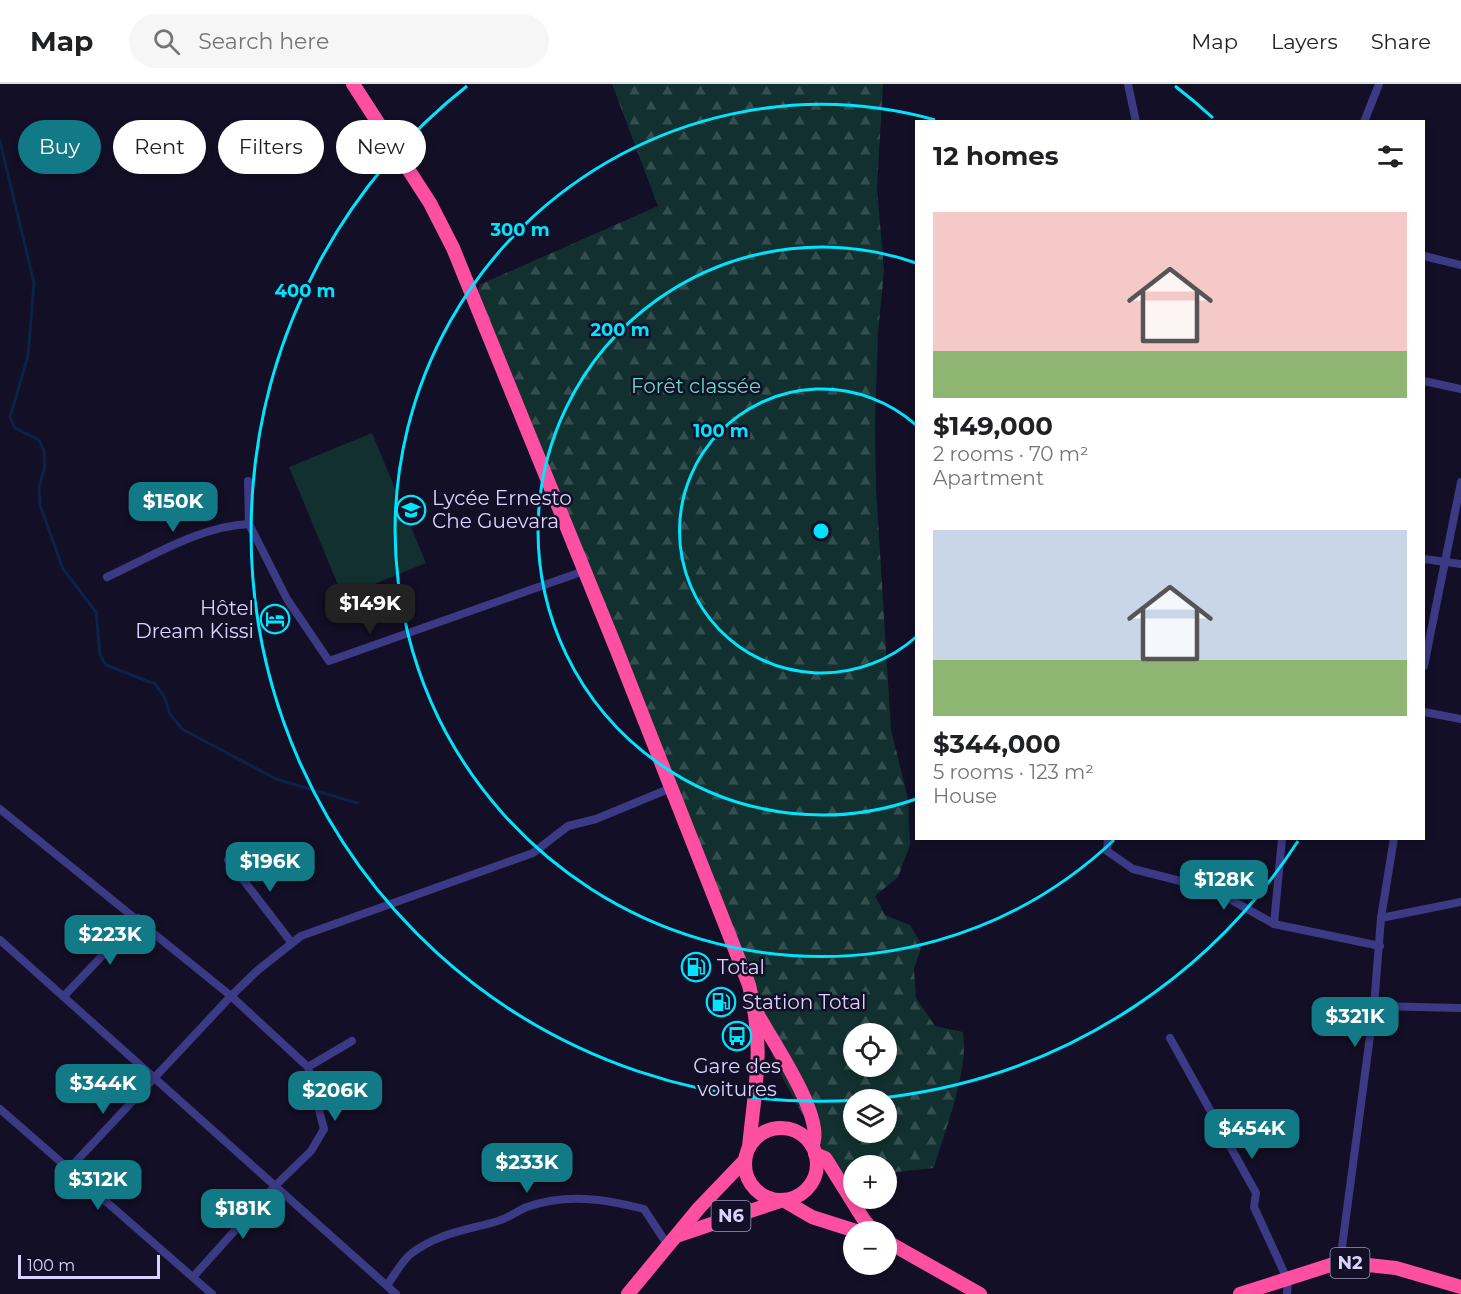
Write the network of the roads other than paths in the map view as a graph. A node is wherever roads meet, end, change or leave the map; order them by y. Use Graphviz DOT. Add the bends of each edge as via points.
graph roads {
  1 [pos="353,84"];
  2 [pos="1128,84"];
  3 [pos="1379,84"];
  4 [pos="1136,120"];
  5 [pos="1365,120"];
  6 [pos="1425,256"];
  7 [pos="1461,265"];
  8 [pos="1425,381"];
  9 [pos="1461,389"];
  10 [pos="248,481"];
  11 [pos="1461,482"];
  12 [pos="249,524"];
  13 [pos="1425,559"];
  14 [pos="1445,563"];
  15 [pos="1461,564"];
  16 [pos="584,571"];
  17 [pos="107,577"];
  18 [pos="1425,661"];
  19 [pos="1425,712"];
  20 [pos="1461,719"];
  21 [pos="671,788"];
  22 [pos="0,809"];
  23 [pos="1108,840"];
  24 [pos="1282,840"];
  25 [pos="1394,840"];
  26 [pos="228,860"];
  27 [pos="1461,902"];
  28 [pos="138,918"];
  29 [pos="1381,918"];
  30 [pos="1274,924"];
  31 [pos="0,940"];
  32 [pos="291,942"];
  33 [pos="1380,946"];
  34 [pos="64,996"];
  35 [pos="231,996"];
  36 [pos="1374,1006"];
  37 [pos="1461,1008"];
  38 [pos="756,1011"];
  39 [pos="1170,1038"];
  40 [pos="352,1041"];
  41 [pos="308,1067"];
  42 [pos="155,1078"];
  43 [pos="0,1109"];
  44 [pos="814,1150"];
  45 [pos="747,1153"];
  46 [pos="69,1169"];
  47 [pos="275,1186"];
  48 [pos="783,1200"];
  49 [pos="865,1221"];
  50 [pos="843,1227"];
  51 [pos="679,1235"];
  52 [pos="669,1247"];
  53 [pos="897,1247"];
  54 [pos="1340,1262"];
  55 [pos="193,1277"];
  56 [pos="1286,1278"];
  57 [pos="387,1285"];
  58 [pos="1461,1287"];
  59 [pos="212,1294"];
  60 [pos="396,1294"];
  61 [pos="628,1294"];
  62 [pos="980,1294"];
  63 [pos="1240,1294"];
  64 [pos="1287,1294"];
  1 -- 16 [label="highway" via="430,203 453,248"];
  2 -- 4 [label="street"];
  3 -- 5 [label="street"];
  6 -- 7 [label="street"];
  8 -- 9 [label="street"];
  10 -- 12 [label="street"];
  11 -- 14 [label="street"];
  12 -- 16 [label="street" via="287,599 329,661"];
  12 -- 17 [label="street" via="230,524 201,534"];
  13 -- 14 [label="street"];
  14 -- 15 [label="street"];
  14 -- 18 [label="street"];
  16 -- 21 [label="highway"];
  19 -- 20 [label="street"];
  21 -- 32 [label="street" via="596,819 568,826 533,853"];
  21 -- 38 [label="highway"];
  22 -- 28 [label="street"];
  23 -- 30 [label="street" via="1107,851 1134,869 1212,890"];
  24 -- 30 [label="street"];
  25 -- 29 [label="street"];
  26 -- 32 [label="street"];
  27 -- 29 [label="street"];
  28 -- 34 [label="street"];
  28 -- 35 [label="street"];
  29 -- 33 [label="street"];
  30 -- 33 [label="street"];
  31 -- 34 [label="street"];
  32 -- 35 [label="street"];
  33 -- 36 [label="street"];
  34 -- 42 [label="street"];
  35 -- 41 [label="street"];
  35 -- 42 [label="street"];
  36 -- 37 [label="street"];
  36 -- 54 [label="street"];
  38 -- 44 [label="highway" via="811,1115 816,1132"];
  38 -- 45 [label="highway" via="759,1073"];
  39 -- 56 [label="street" via="1256,1193 1254,1207"];
  40 -- 41 [label="street"];
  41 -- 47 [label="street" via="324,1128 311,1151"];
  42 -- 46 [label="street"];
  42 -- 47 [label="street"];
  43 -- 46 [label="street"];
  44 -- 45 [label="highway" via="796,1131 775,1128 755,1138"];
  44 -- 48 [label="highway" via="817,1164 810,1184 794,1197"];
  44 -- 49 [label="highway" via="830,1164"];
  45 -- 48 [label="highway" via="745,1170 754,1189 763,1196"];
  45 -- 51 [label="highway, N6"];
  46 -- 55 [label="street"];
  47 -- 55 [label="street"];
  47 -- 57 [label="street"];
  48 -- 50 [label="highway" via="812,1217"];
  48 -- 51 [label="highway, N6"];
  51 -- 52 [label="highway, N6"];
  52 -- 57 [label="street" via="644,1209 608,1200 556,1200 445,1234 411,1254"];
  52 -- 61 [label="highway, N6"];
  53 -- 62 [label="highway"];
  54 -- 56 [label="highway, N2"];
  54 -- 58 [label="highway, N2" via="1396,1268"];
  55 -- 59 [label="street"];
  56 -- 63 [label="highway, N2"];
  56 -- 64 [label="street"];
  57 -- 60 [label="street"];
}
